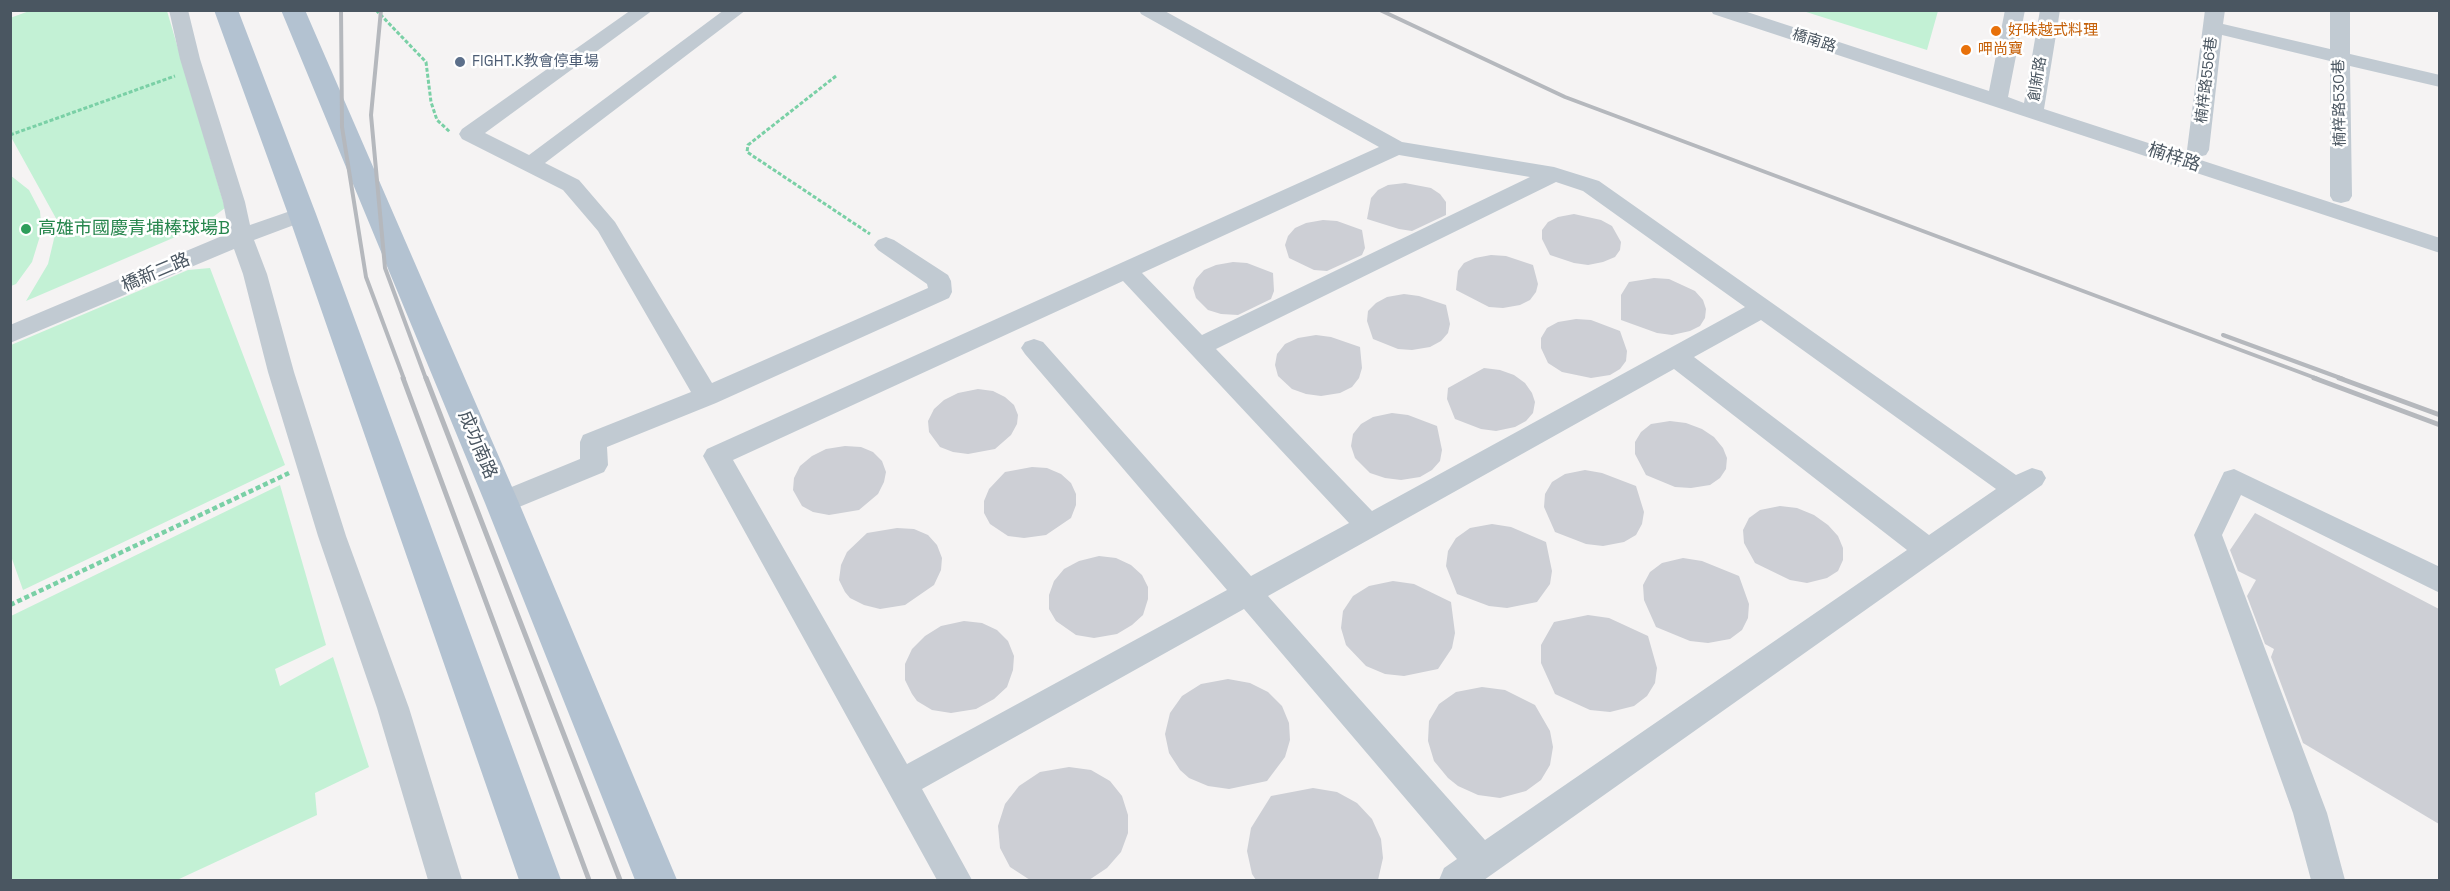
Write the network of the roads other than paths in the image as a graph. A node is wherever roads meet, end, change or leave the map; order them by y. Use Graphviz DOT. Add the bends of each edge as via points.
graph roads {
  1 [pos="178,10"];
  2 [pos="226,10"];
  3 [pos="293,10"];
  4 [pos="644,10"];
  5 [pos="737,10"];
  6 [pos="1148,10"];
  7 [pos="1720,10"];
  8 [pos="1762,10"];
  9 [pos="2015,10"];
  10 [pos="2050,10"];
  11 [pos="2340,10"];
  12 [pos="2214,19"];
  13 [pos="2340,57"];
  14 [pos="1912,66"];
  15 [pos="2439,81"];
  16 [pos="1999,94"];
  17 [pos="2034,105"];
  18 [pos="1396,148"];
  19 [pos="2199,150"];
  20 [pos="532,164"];
  21 [pos="1554,174"];
  22 [pos="2342,196"];
  23 [pos="300,208"];
  24 [pos="2439,228"];
  25 [pos="239,230"];
  26 [pos="886,245"];
  27 [pos="2439,246"];
  28 [pos="1126,270"];
  29 [pos="1763,308"];
  30 [pos="10,320"];
  31 [pos="10,335"];
  32 [pos="1199,347"];
  33 [pos="1034,348"];
  34 [pos="1676,357"];
  35 [pos="707,396"];
  36 [pos="502,503"];
  37 [pos="1369,526"];
  38 [pos="1928,550"];
  39 [pos="2439,580"];
  40 [pos="1249,592"];
  41 [pos="901,784"];
  42 [pos="1481,861"];
  43 [pos="445,880"];
  44 [pos="540,880"];
  45 [pos="656,880"];
  46 [pos="955,880"];
  47 [pos="1456,880"];
  48 [pos="2328,880"];
  1 -- 25 [label="street"];
  2 -- 23 [label="main road"];
  3 -- 36 [label="main road, 成功南路"];
  4 -- 20 [label="street" via="470,134"];
  5 -- 20 [label="street"];
  6 -- 18 [label="street"];
  7 -- 14 [label="street, 橋南路"];
  8 -- 14 [label="street, 橋南路"];
  9 -- 16 [label="street, 創新路"];
  10 -- 17 [label="street, 創新路"];
  11 -- 13 [label="street, 楠梓路530巷"];
  12 -- 13 [label="street"];
  12 -- 19 [label="street, 楠梓路556巷"];
  13 -- 15 [label="street"];
  13 -- 22 [label="street, 楠梓路530巷"];
  14 -- 16 [label="street, 楠梓路"];
  16 -- 17 [label="street, 楠梓路"];
  17 -- 19 [label="street, 楠梓路"];
  17 -- 27 [label="street, 楠梓路"];
  18 -- 21 [label="street"];
  18 -- 28 [label="street"];
  19 -- 22 [label="street, 楠梓路"];
  20 -- 35 [label="street" via="571,185 607,227"];
  21 -- 29 [label="street" via="1591,186"];
  21 -- 32 [label="street"];
  22 -- 24 [label="street, 楠梓路"];
  23 -- 25 [label="street, 橋新二路"];
  23 -- 44 [label="main road"];
  25 -- 30 [label="street, 橋新二路"];
  25 -- 31 [label="street, 橋新二路"];
  25 -- 43 [label="street" via="332,536 393,708"];
  26 -- 35 [label="street" via="939,280 940,292"];
  28 -- 32 [label="street"];
  28 -- 41 [label="street" via="717,456"];
  29 -- 34 [label="street"];
  29 -- 38 [label="street" via="2024,484"];
  32 -- 37 [label="street"];
  33 -- 40 [label="street"];
  34 -- 37 [label="street"];
  34 -- 38 [label="street"];
  35 -- 36 [label="street" via="593,442 594,465"];
  36 -- 45 [label="main road, 成功南路"];
  37 -- 40 [label="street"];
  38 -- 42 [label="street"];
  39 -- 48 [label="street" via="2234,479 2208,535 2310,813"];
  40 -- 41 [label="street"];
  40 -- 42 [label="street"];
  41 -- 46 [label="street"];
  42 -- 47 [label="street"];
}
